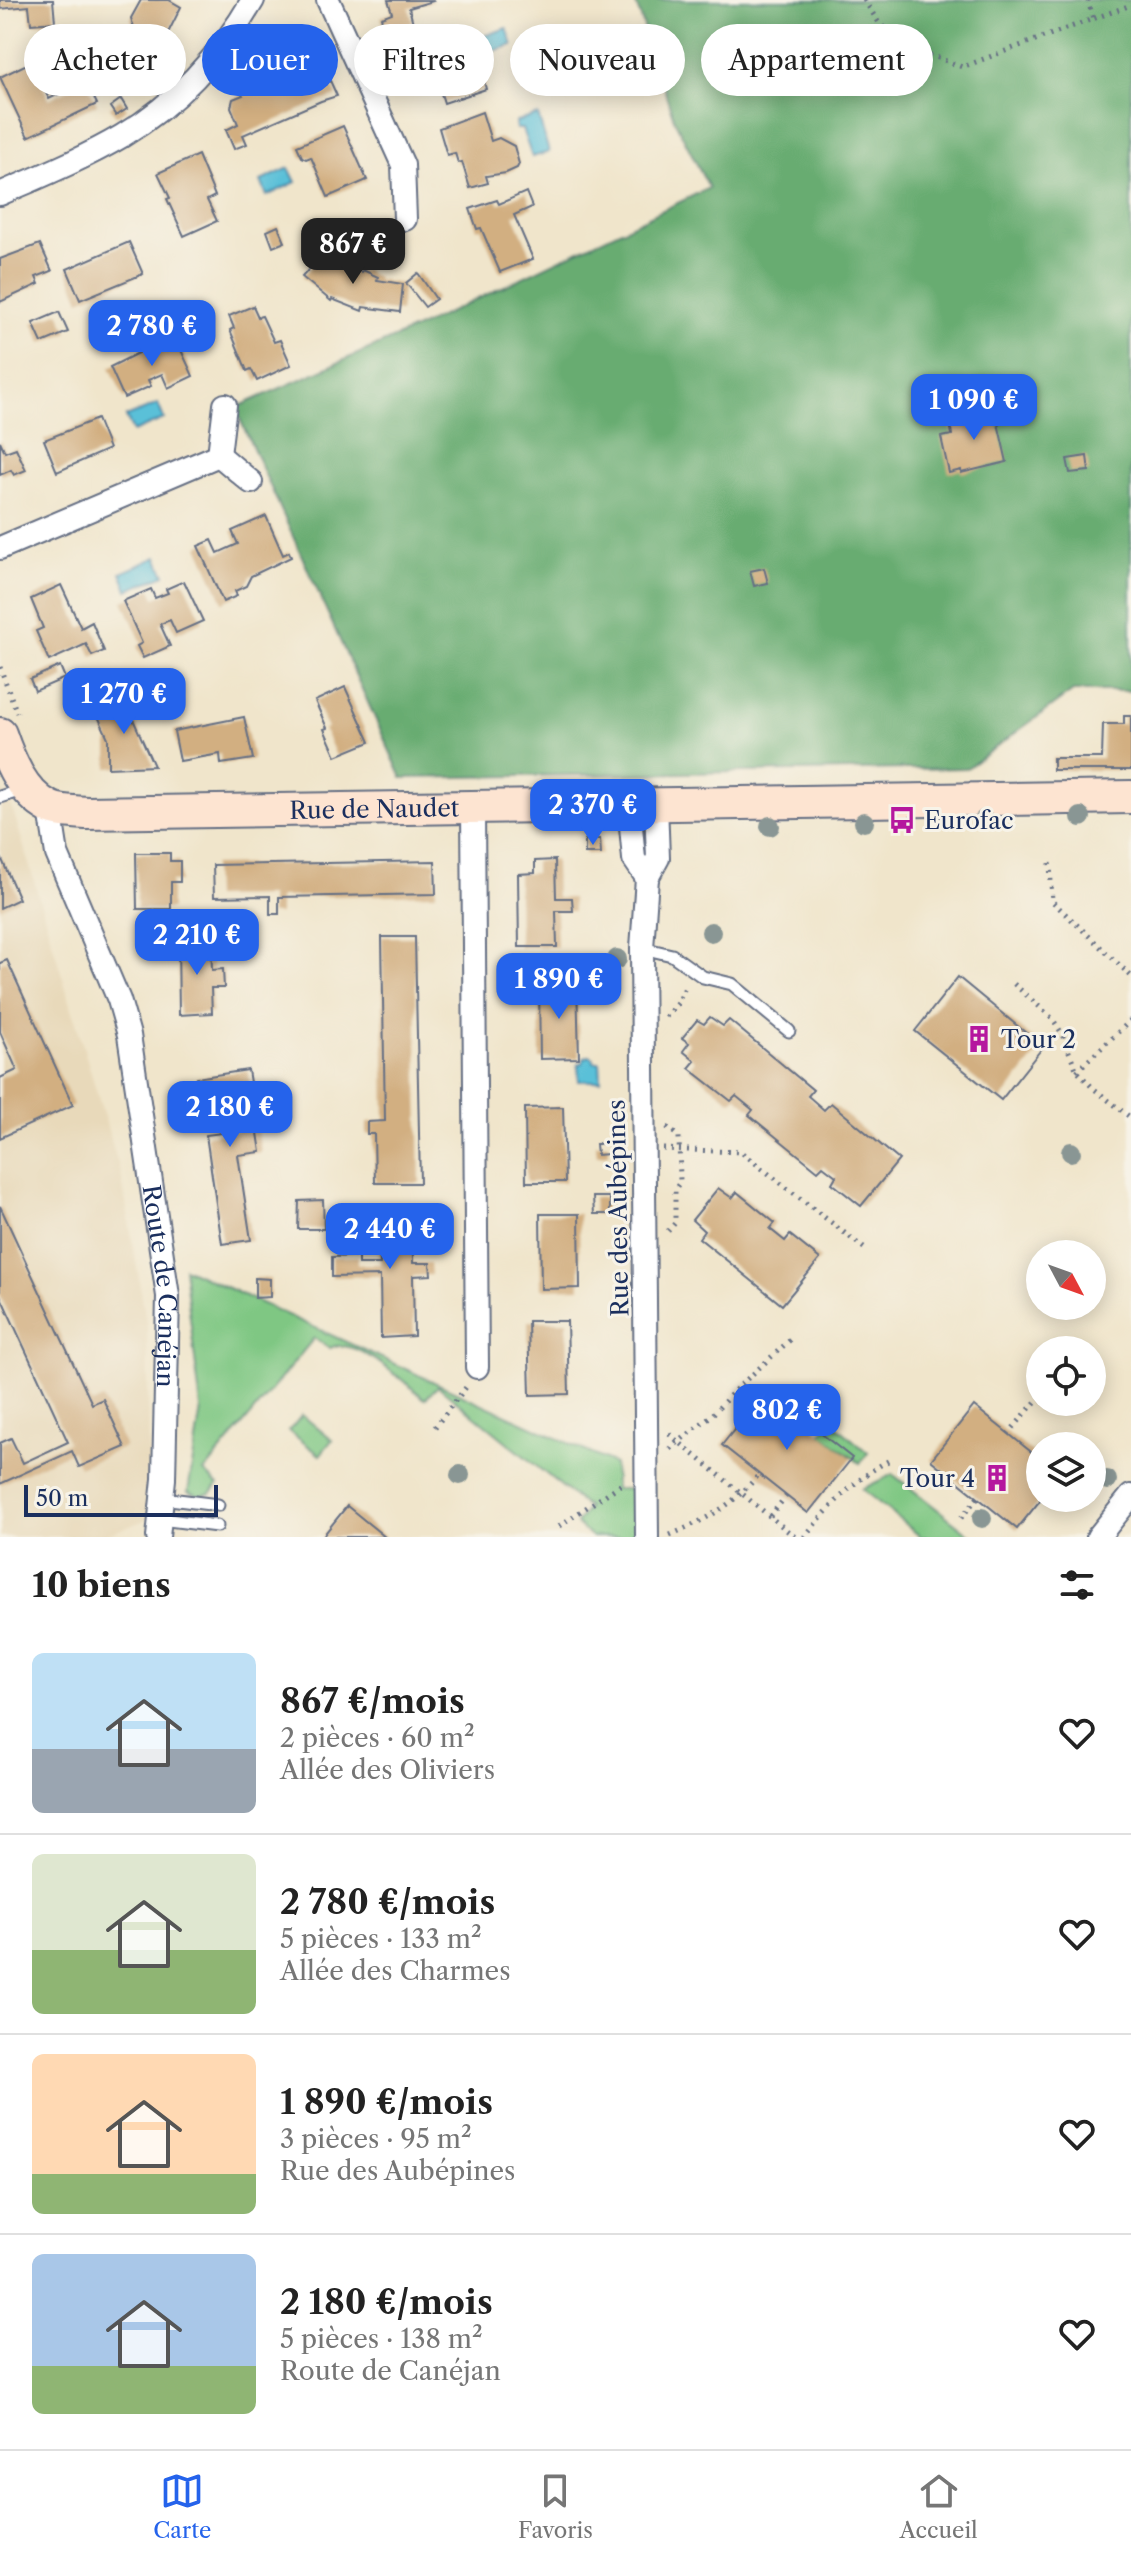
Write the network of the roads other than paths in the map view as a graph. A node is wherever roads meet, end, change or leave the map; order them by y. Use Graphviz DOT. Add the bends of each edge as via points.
graph roads {
  1 [pos="253,0"];
  2 [pos="328,0"];
  3 [pos="0,194"];
  4 [pos="405,219"];
  5 [pos="225,405"];
  6 [pos="219,455"];
  7 [pos="251,482"];
  8 [pos="0,548"];
  9 [pos="0,734"];
  10 [pos="1131,797"];
  11 [pos="26,798"];
  12 [pos="643,805"];
  13 [pos="473,807"];
  14 [pos="642,948"];
  15 [pos="789,1031"];
  16 [pos="477,1367"];
  17 [pos="1131,1496"];
  18 [pos="218,1505"];
  19 [pos="160,1518"];
  20 [pos="217,1526"];
  21 [pos="647,1537"];
  22 [pos="1098,1537"];
  1 -- 3 [label="street" via="215,58 154,113 92,152"];
  2 -- 4 [label="street" via="403,165"];
  5 -- 6 [label="street"];
  6 -- 7 [label="street"];
  6 -- 8 [label="street"];
  9 -- 11 [label="street, Route de Canéjan"];
  10 -- 12 [label="street, Rue de Naudet"];
  11 -- 13 [label="street, Rue de Naudet" via="105,813"];
  11 -- 19 [label="street, Route de Canéjan" via="57,854 129,1035 168,1296"];
  12 -- 13 [label="street, Rue de Naudet"];
  12 -- 14 [label="street, Rue des Aubépines" via="658,858 647,878"];
  13 -- 16 [label="street"];
  14 -- 15 [label="lane" via="672,955 703,977 732,984"];
  14 -- 21 [label="street, Rue des Aubépines"];
  17 -- 22 [label="street"];
  18 -- 19 [label="lane"];
  19 -- 20 [label="lane"];
}
